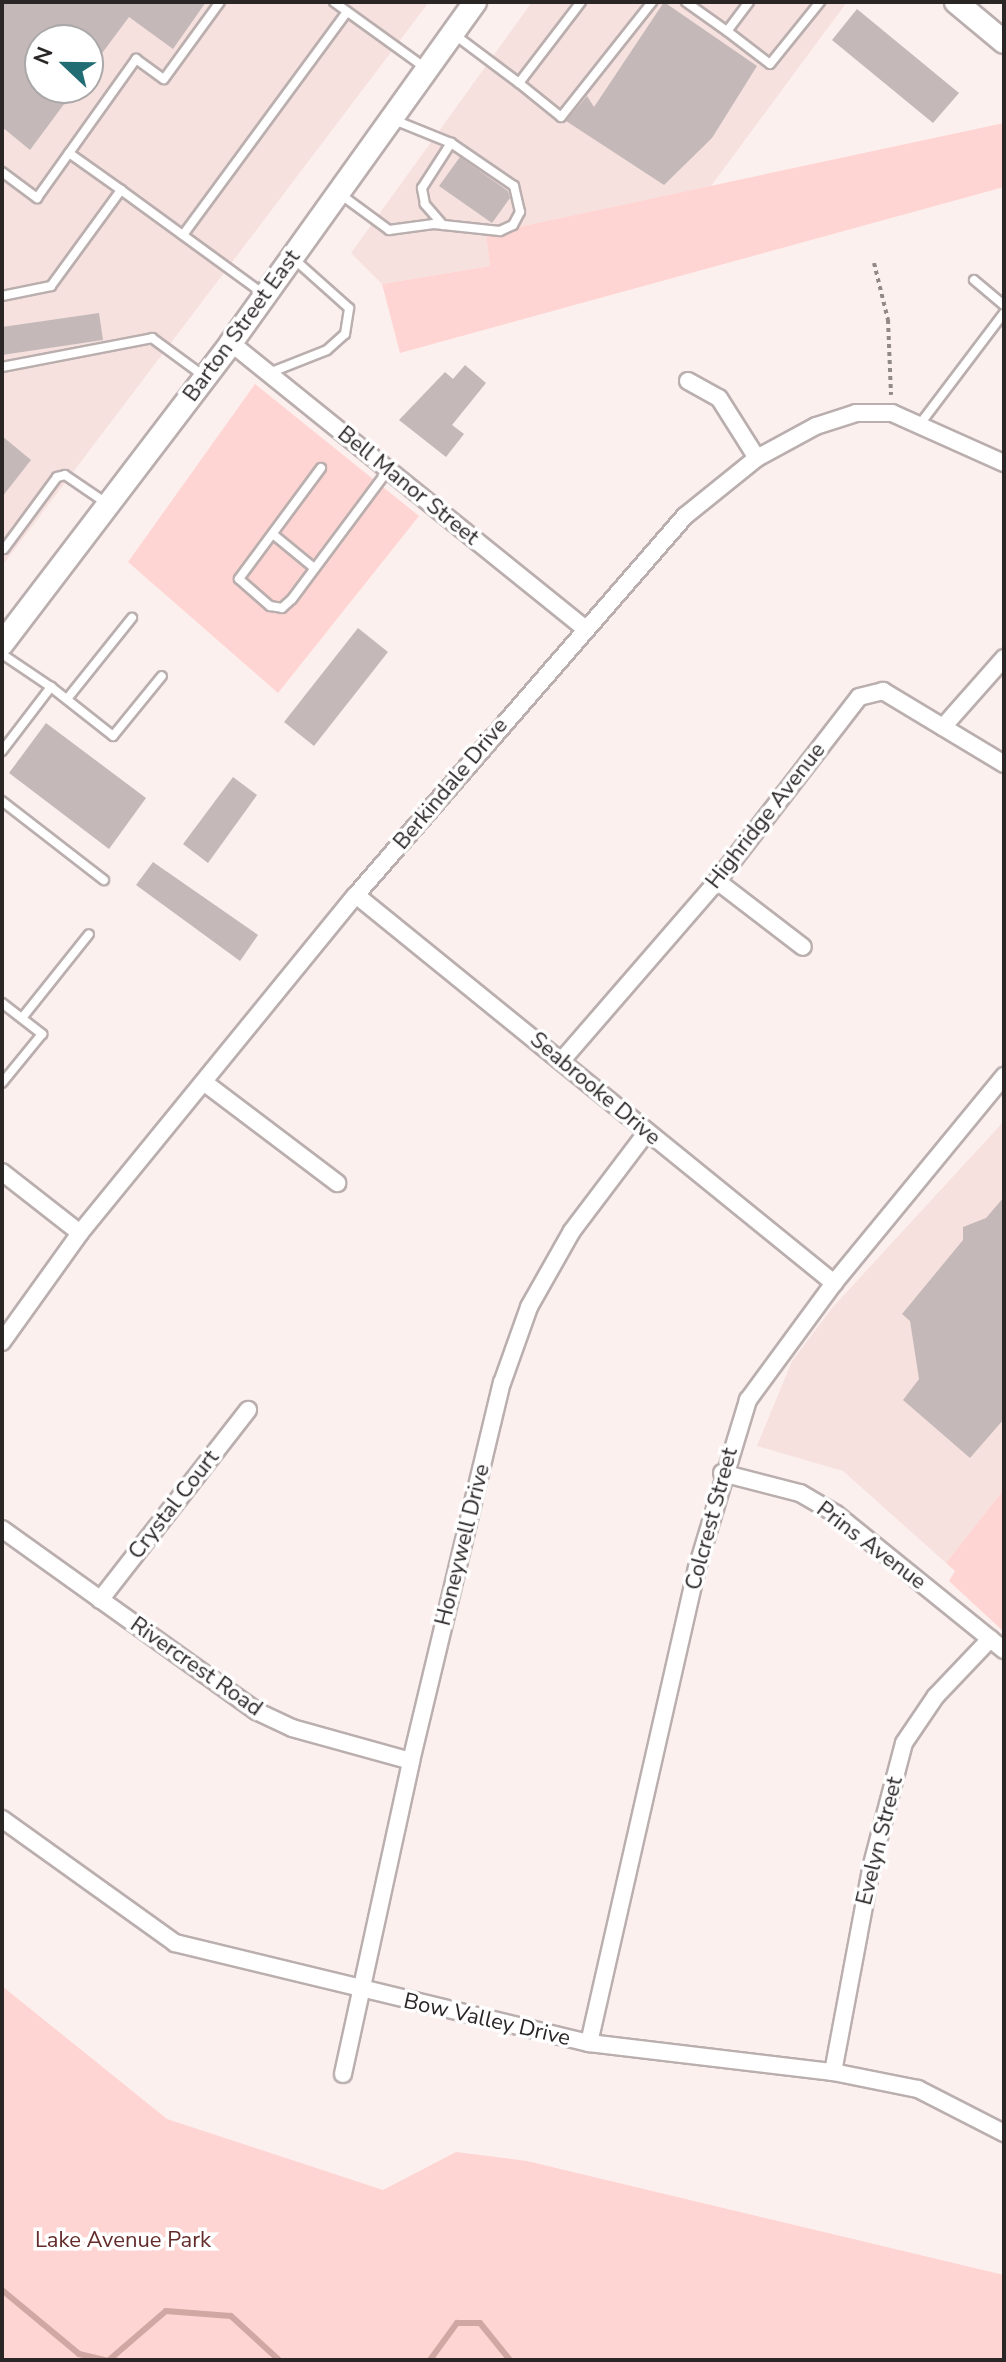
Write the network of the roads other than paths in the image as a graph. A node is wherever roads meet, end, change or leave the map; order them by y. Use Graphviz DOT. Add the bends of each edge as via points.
graph roads {
  1 [pos="220,2"];
  2 [pos="334,2"];
  3 [pos="475,2"];
  4 [pos="581,2"];
  5 [pos="652,2"];
  6 [pos="686,2"];
  7 [pos="749,2"];
  8 [pos="820,2"];
  9 [pos="956,2"];
  10 [pos="347,12"];
  11 [pos="727,31"];
  12 [pos="455,35"];
  13 [pos="1004,42"];
  14 [pos="428,70"];
  15 [pos="519,83"];
  16 [pos="392,119"];
  17 [pos="451,143"];
  18 [pos="69,153"];
  19 [pos="2,172"];
  20 [pos="121,190"];
  21 [pos="339,193"];
  22 [pos="443,226"];
  23 [pos="183,235"];
  24 [pos="293,258"];
  25 [pos="974,280"];
  26 [pos="266,295"];
  27 [pos="2,296"];
  28 [pos="1004,305"];
  29 [pos="1004,313"];
  30 [pos="231,343"];
  31 [pos="2,367"];
  32 [pos="268,373"];
  33 [pos="205,377"];
  34 [pos="688,381"];
  35 [pos="920,424"];
  36 [pos="757,458"];
  37 [pos="1004,463"];
  38 [pos="321,468"];
  39 [pos="388,470"];
  40 [pos="108,505"];
  41 [pos="274,535"];
  42 [pos="4,549"];
  43 [pos="313,567"];
  44 [pos="132,618"];
  45 [pos="584,628"];
  46 [pos="2,644"];
  47 [pos="2,654"];
  48 [pos="1004,658"];
  49 [pos="162,676"];
  50 [pos="51,687"];
  51 [pos="67,699"];
  52 [pos="943,727"];
  53 [pos="2,751"];
  54 [pos="1004,764"];
  55 [pos="2,801"];
  56 [pos="104,880"];
  57 [pos="717,881"];
  58 [pos="356,895"];
  59 [pos="89,934"];
  60 [pos="803,947"];
  61 [pos="2,1003"];
  62 [pos="22,1018"];
  63 [pos="563,1059"];
  64 [pos="1004,1076"];
  65 [pos="2,1083"];
  66 [pos="205,1083"];
  67 [pos="646,1133"];
  68 [pos="2,1172"];
  69 [pos="337,1183"];
  70 [pos="80,1233"];
  71 [pos="834,1283"];
  72 [pos="5,1332"];
  73 [pos="248,1410"];
  74 [pos="722,1473"];
  75 [pos="2,1529"];
  76 [pos="100,1600"];
  77 [pos="990,1639"];
  78 [pos="1004,1650"];
  79 [pos="411,1761"];
  80 [pos="2,1819"];
  81 [pos="362,1991"];
  82 [pos="589,2043"];
  83 [pos="833,2072"];
  84 [pos="343,2074"];
  85 [pos="1004,2133"];
  1 -- 18 [label="lane" via="164,79 136,59"];
  2 -- 10 [label="lane"];
  3 -- 12 [label="main road, Barton Street East"];
  4 -- 15 [label="lane"];
  5 -- 15 [label="lane" via="561,117"];
  6 -- 11 [label="lane"];
  7 -- 11 [label="lane"];
  8 -- 11 [label="lane" via="770,64"];
  9 -- 13 [label="main road"];
  10 -- 14 [label="lane"];
  10 -- 23 [label="lane"];
  12 -- 14 [label="main road, Barton Street East"];
  12 -- 15 [label="lane"];
  14 -- 16 [label="main road, Barton Street East"];
  16 -- 17 [label="lane"];
  16 -- 21 [label="main road, Barton Street East"];
  17 -- 22 [label="lane" via="422,188 425,204"];
  17 -- 22 [label="lane" via="514,186 520,212 513,225 500,231"];
  18 -- 19 [label="lane" via="37,198"];
  18 -- 20 [label="lane"];
  20 -- 23 [label="lane"];
  20 -- 27 [label="lane" via="51,286"];
  21 -- 22 [label="lane" via="389,230"];
  21 -- 24 [label="main road, Barton Street East"];
  23 -- 26 [label="lane"];
  24 -- 26 [label="main road, Barton Street East"];
  24 -- 32 [label="lane" via="349,308 345,334 327,350"];
  25 -- 28 [label="lane"];
  26 -- 30 [label="main road, Barton Street East"];
  29 -- 35 [label="lane"];
  30 -- 32 [label="street, Bell Manor Street"];
  30 -- 33 [label="main road, Barton Street East"];
  31 -- 33 [label="lane" via="152,338"];
  32 -- 39 [label="street, Bell Manor Street"];
  33 -- 40 [label="main road, Barton Street East"];
  34 -- 36 [label="street" via="719,398"];
  35 -- 36 [label="street, Berkindale Drive" via="892,413 856,413 816,426"];
  35 -- 37 [label="street, Berkindale Drive"];
  36 -- 45 [label="street, Berkindale Drive" via="685,516"];
  38 -- 41 [label="lane"];
  39 -- 43 [label="lane"];
  39 -- 45 [label="street, Bell Manor Street"];
  40 -- 42 [label="lane" via="65,475 57,477"];
  40 -- 46 [label="main road, Barton Street East"];
  41 -- 43 [label="lane"];
  41 -- 43 [label="lane" via="239,579 270,606 282,608"];
  44 -- 51 [label="lane"];
  45 -- 58 [label="street, Berkindale Drive"];
  47 -- 50 [label="lane"];
  48 -- 52 [label="street"];
  49 -- 51 [label="lane" via="113,736"];
  50 -- 51 [label="lane"];
  50 -- 53 [label="lane"];
  52 -- 54 [label="street, Highridge Avenue"];
  52 -- 57 [label="street, Highridge Avenue" via="883,691 859,697"];
  55 -- 56 [label="lane"];
  57 -- 60 [label="street"];
  57 -- 63 [label="street, Highridge Avenue"];
  58 -- 63 [label="street, Seabrooke Drive"];
  58 -- 66 [label="street, Berkindale Drive"];
  59 -- 62 [label="lane"];
  61 -- 62 [label="lane"];
  62 -- 65 [label="lane" via="42,1034"];
  63 -- 67 [label="street, Seabrooke Drive"];
  64 -- 71 [label="street, Colcrest Street"];
  66 -- 69 [label="street"];
  66 -- 70 [label="street, Berkindale Drive"];
  67 -- 71 [label="street, Seabrooke Drive"];
  67 -- 79 [label="street, Honeywell Drive" via="572,1231 529,1307 502,1383"];
  68 -- 70 [label="street"];
  70 -- 72 [label="street, Berkindale Drive"];
  71 -- 74 [label="street, Colcrest Street" via="748,1400"];
  73 -- 76 [label="street, Crystal Court"];
  74 -- 77 [label="street, Prins Avenue" via="800,1493 836,1514"];
  74 -- 82 [label="street, Colcrest Street"];
  75 -- 76 [label="street, Rivercrest Road"];
  76 -- 79 [label="street, Rivercrest Road" via="256,1711 292,1728"];
  77 -- 78 [label="street, Prins Avenue"];
  77 -- 83 [label="street, Evelyn Street" via="936,1696 904,1743 871,1868"];
  79 -- 81 [label="street, Honeywell Drive"];
  80 -- 81 [label="street, Bow Valley Drive" via="175,1943"];
  81 -- 82 [label="street, Bow Valley Drive"];
  81 -- 84 [label="street, Honeywell Drive"];
  82 -- 83 [label="street, Bow Valley Drive"];
  83 -- 85 [label="street, Bow Valley Drive" via="918,2089"];
}
